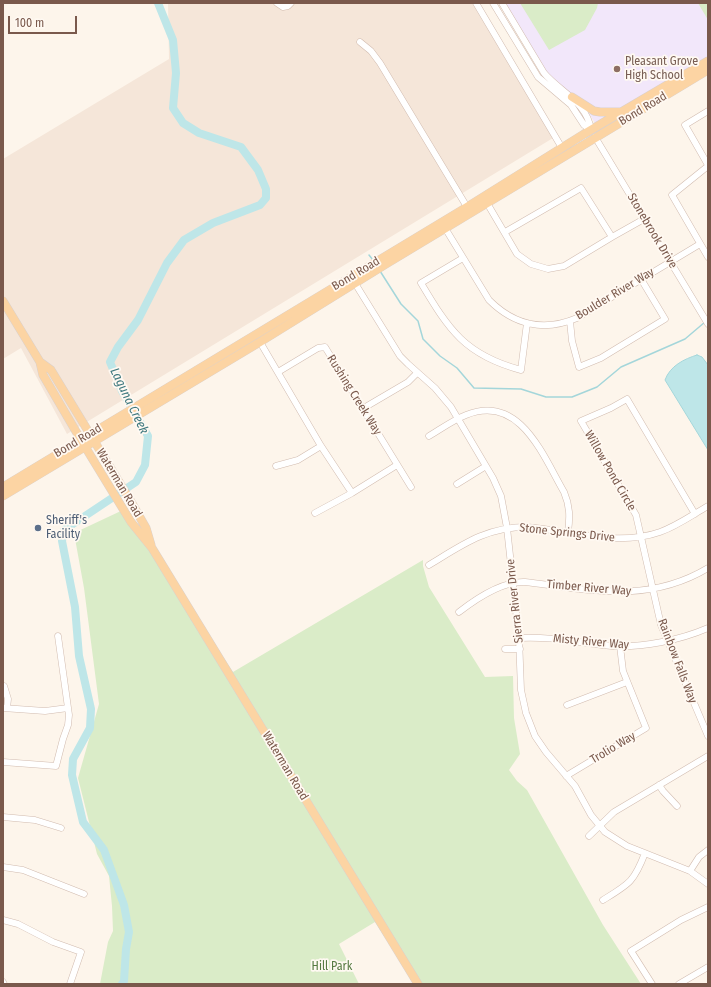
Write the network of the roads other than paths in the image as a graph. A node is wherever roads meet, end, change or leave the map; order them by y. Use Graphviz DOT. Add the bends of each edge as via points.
graph roads {
  1 [pos="277,3"];
  2 [pos="291,3"];
  3 [pos="476,3"];
  4 [pos="493,3"];
  5 [pos="502,3"];
  6 [pos="360,42"];
  7 [pos="708,61"];
  8 [pos="708,70"];
  9 [pos="572,97"];
  10 [pos="623,111"];
  11 [pos="596,112"];
  12 [pos="708,112"];
  13 [pos="588,118"];
  14 [pos="593,134"];
  15 [pos="562,148"];
  16 [pos="708,166"];
  17 [pos="483,201"];
  18 [pos="468,207"];
  19 [pos="644,219"];
  20 [pos="444,228"];
  21 [pos="505,232"];
  22 [pos="612,237"];
  23 [pos="700,244"];
  24 [pos="708,256"];
  25 [pos="463,258"];
  26 [pos="384,261"];
  27 [pos="670,262"];
  28 [pos="641,279"];
  29 [pos="353,280"];
  30 [pos="3,301"];
  31 [pos="303,306"];
  32 [pos="570,321"];
  33 [pos="527,323"];
  34 [pos="708,324"];
  35 [pos="260,342"];
  36 [pos="40,362"];
  37 [pos="278,372"];
  38 [pos="418,373"];
  39 [pos="362,409"];
  40 [pos="123,419"];
  41 [pos="458,419"];
  42 [pos="429,436"];
  43 [pos="91,438"];
  44 [pos="83,443"];
  45 [pos="321,446"];
  46 [pos="397,465"];
  47 [pos="276,466"];
  48 [pos="486,466"];
  49 [pos="457,484"];
  50 [pos="3,487"];
  51 [pos="411,487"];
  52 [pos="352,493"];
  53 [pos="3,496"];
  54 [pos="708,506"];
  55 [pos="315,513"];
  56 [pos="695,514"];
  57 [pos="507,528"];
  58 [pos="568,532"];
  59 [pos="642,537"];
  60 [pos="152,548"];
  61 [pos="428,565"];
  62 [pos="708,568"];
  63 [pos="513,582"];
  64 [pos="653,590"];
  65 [pos="459,612"];
  66 [pos="708,628"];
  67 [pos="58,636"];
  68 [pos="519,638"];
  69 [pos="667,640"];
  70 [pos="620,646"];
  71 [pos="520,648"];
  72 [pos="505,649"];
  73 [pos="627,682"];
  74 [pos="4,686"];
  75 [pos="567,705"];
  76 [pos="5,708"];
  77 [pos="68,708"];
  78 [pos="708,736"];
  79 [pos="708,756"];
  80 [pos="3,762"];
  81 [pos="566,776"];
  82 [pos="659,785"];
  83 [pos="677,806"];
  84 [pos="3,817"];
  85 [pos="599,826"];
  86 [pos="61,828"];
  87 [pos="589,836"];
  88 [pos="708,850"];
  89 [pos="645,853"];
  90 [pos="3,867"];
  91 [pos="690,871"];
  92 [pos="708,884"];
  93 [pos="84,894"];
  94 [pos="603,900"];
  95 [pos="708,907"];
  96 [pos="3,920"];
  97 [pos="708,967"];
  98 [pos="70,984"];
  99 [pos="418,984"];
  100 [pos="652,984"];
  101 [pos="679,984"];
  1 -- 2 [label="street" via="283,7"];
  3 -- 15 [label="street"];
  4 -- 14 [label="street" via="538,77 571,105"];
  5 -- 9 [label="street" via="544,73"];
  6 -- 18 [label="street" via="380,62"];
  7 -- 10 [label="main road, Bond Road"];
  8 -- 14 [label="main road, Bond Road"];
  9 -- 11 [label="main road"];
  9 -- 13 [label="street"];
  10 -- 11 [label="main road"];
  10 -- 14 [label="main road, Bond Road"];
  11 -- 13 [label="street"];
  12 -- 16 [label="street" via="685,125"];
  13 -- 14 [label="street"];
  14 -- 15 [label="main road, Bond Road"];
  14 -- 17 [label="main road, Bond Road"];
  14 -- 19 [label="street, Stonebrook Drive"];
  15 -- 17 [label="main road, Bond Road"];
  16 -- 23 [label="street" via="672,195"];
  17 -- 18 [label="main road, Bond Road"];
  17 -- 20 [label="main road, Bond Road"];
  17 -- 21 [label="street"];
  18 -- 26 [label="main road, Bond Road"];
  19 -- 22 [label="street"];
  19 -- 27 [label="street, Stonebrook Drive"];
  20 -- 25 [label="street, Boulder River Way"];
  20 -- 26 [label="main road, Bond Road"];
  21 -- 22 [label="street" via="517,254 531,264 548,269 564,266"];
  21 -- 22 [label="street" via="581,188"];
  23 -- 24 [label="street"];
  23 -- 27 [label="street, Boulder River Way"];
  25 -- 33 [label="street, Boulder River Way" via="493,303 510,316"];
  25 -- 33 [label="street" via="421,283 456,335 484,356 521,370"];
  26 -- 29 [label="main road, Bond Road"];
  27 -- 28 [label="street, Boulder River Way"];
  27 -- 34 [label="street, Stonebrook Drive"];
  28 -- 32 [label="street, Boulder River Way"];
  28 -- 32 [label="street" via="665,319 601,358 579,367"];
  29 -- 31 [label="main road, Bond Road"];
  29 -- 35 [label="main road, Bond Road"];
  29 -- 38 [label="street, Sierra River Drive" via="395,348"];
  30 -- 36 [label="main road, Waterman Road"];
  31 -- 35 [label="main road" via="295,315 263,335"];
  31 -- 40 [label="main road, Bond Road" via="142,403"];
  32 -- 33 [label="street, Boulder River Way" via="545,325"];
  35 -- 37 [label="street"];
  35 -- 40 [label="main road, Bond Road" via="142,412"];
  36 -- 43 [label="main road, Waterman Road" via="51,370"];
  36 -- 44 [label="main road, Waterman Road" via="43,375"];
  37 -- 39 [label="street, Rushing Creek Way" via="318,348 325,347"];
  37 -- 45 [label="street"];
  38 -- 39 [label="street" via="408,382"];
  38 -- 41 [label="street, Sierra River Drive" via="444,397"];
  39 -- 46 [label="street, Rushing Creek Way"];
  40 -- 43 [label="main road, Bond Road"];
  41 -- 42 [label="street"];
  41 -- 48 [label="street, Sierra River Drive"];
  41 -- 58 [label="street" via="475,412 490,411 508,416 524,427 564,492 570,514"];
  43 -- 44 [label="main road, Bond Road"];
  43 -- 60 [label="main road, Waterman Road" via="146,528"];
  44 -- 50 [label="main road, Bond Road"];
  44 -- 53 [label="main road, Bond Road"];
  44 -- 60 [label="main road, Waterman Road" via="131,522"];
  45 -- 47 [label="street" via="298,460"];
  45 -- 52 [label="street"];
  46 -- 51 [label="street, Rushing Creek Way"];
  46 -- 52 [label="street"];
  48 -- 49 [label="street"];
  48 -- 57 [label="street, Sierra River Drive" via="501,496"];
  52 -- 55 [label="street"];
  54 -- 56 [label="street, Stone Springs Drive"];
  56 -- 59 [label="street, Stone Springs Drive" via="661,532"];
  56 -- 59 [label="street, Willow Pond Circle" via="627,399 581,421 632,507"];
  57 -- 58 [label="street, Stone Springs Drive" via="527,527"];
  57 -- 61 [label="street, Stone Springs Drive" via="474,538"];
  57 -- 63 [label="street, Sierra River Drive"];
  58 -- 59 [label="street, Stone Springs Drive" via="623,539"];
  59 -- 64 [label="street, Rainbow Falls Way"];
  60 -- 99 [label="main road, Waterman Road"];
  62 -- 64 [label="street, Timber River Way" via="677,583"];
  63 -- 64 [label="street, Timber River Way" via="608,592"];
  63 -- 65 [label="street" via="498,587"];
  63 -- 68 [label="street, Sierra River Drive"];
  64 -- 69 [label="street, Rainbow Falls Way"];
  66 -- 69 [label="street, Misty River Way"];
  67 -- 77 [label="street"];
  68 -- 70 [label="street, Misty River Way"];
  68 -- 71 [label="street, Sierra River Drive"];
  69 -- 70 [label="street, Misty River Way"];
  69 -- 78 [label="street, Rainbow Falls Way"];
  70 -- 73 [label="street, Trolio Way" via="621,664"];
  71 -- 72 [label="street"];
  71 -- 81 [label="street, Sierra River Drive" via="520,690 530,726"];
  73 -- 75 [label="street"];
  73 -- 81 [label="street, Trolio Way" via="646,728"];
  74 -- 76 [label="street" via="8,699"];
  76 -- 77 [label="street"];
  77 -- 80 [label="street" via="68,725 56,766"];
  79 -- 82 [label="street"];
  81 -- 85 [label="street, Sierra River Drive"];
  82 -- 83 [label="street"];
  82 -- 85 [label="street" via="614,812"];
  84 -- 86 [label="street" via="35,820"];
  85 -- 87 [label="street"];
  85 -- 89 [label="street, Sierra River Drive" via="620,842"];
  88 -- 91 [label="street" via="699,857"];
  89 -- 91 [label="street, Sierra River Drive"];
  89 -- 94 [label="street" via="633,878"];
  90 -- 93 [label="street" via="23,870"];
  91 -- 92 [label="street, Sierra River Drive"];
  95 -- 100 [label="street" via="631,951"];
  96 -- 98 [label="street" via="81,952"];
  97 -- 101 [label="street"];
}
